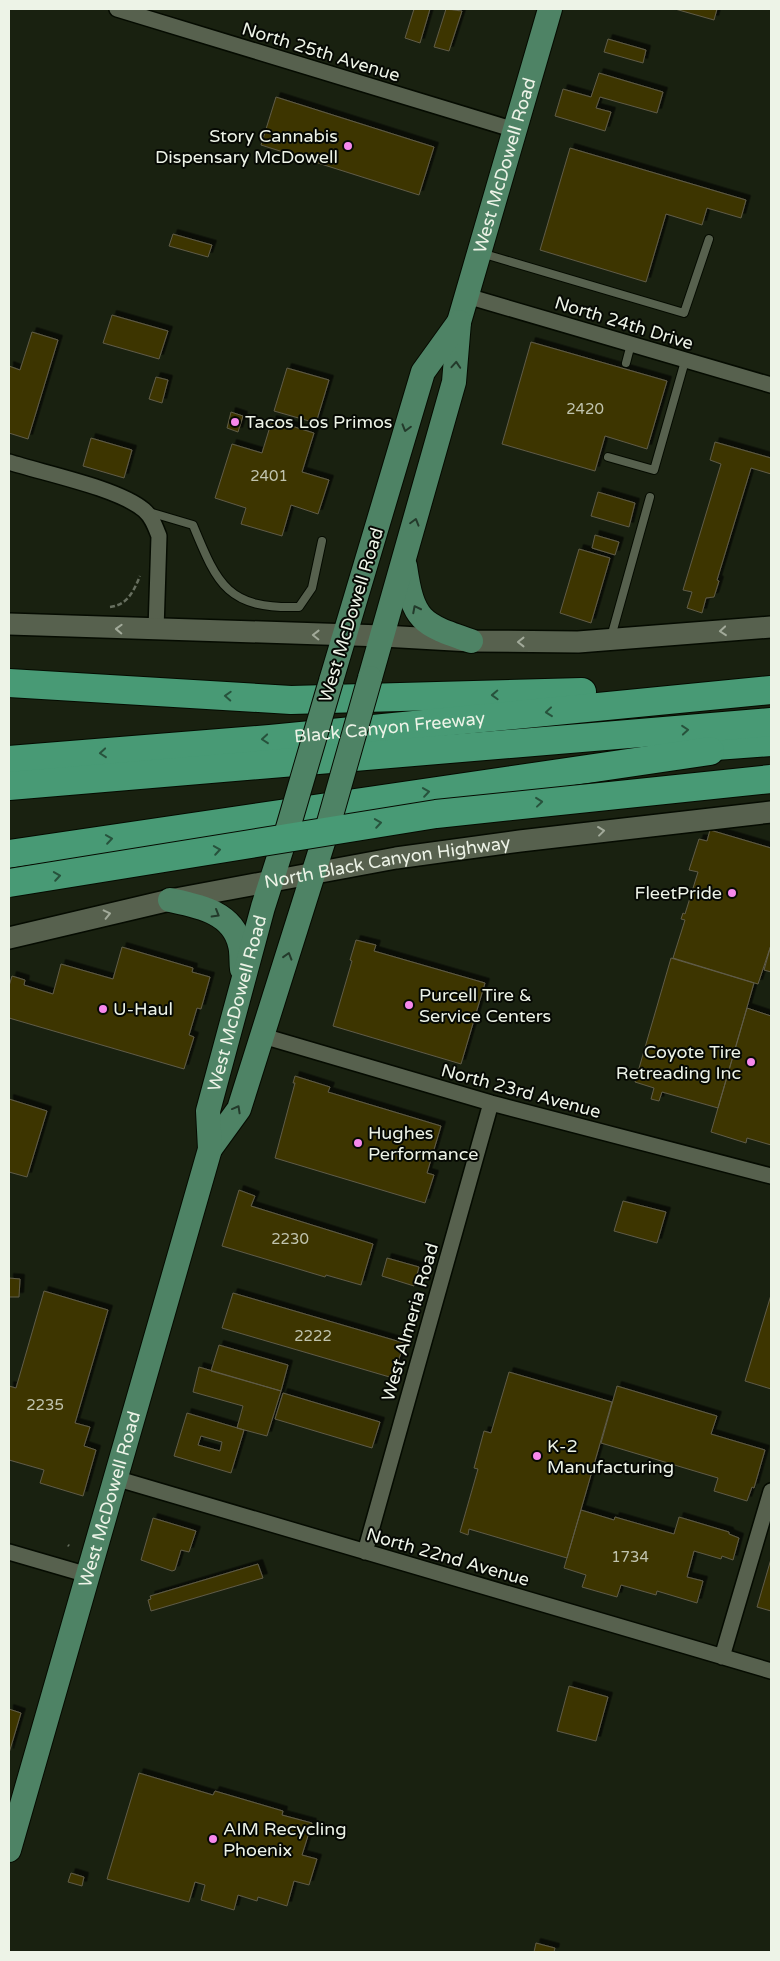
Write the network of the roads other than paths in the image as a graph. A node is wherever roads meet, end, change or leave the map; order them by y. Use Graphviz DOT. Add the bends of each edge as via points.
graph roads {
  1 [pos="117,9"];
  2 [pos="550,9"];
  3 [pos="515,130"];
  4 [pos="709,239"];
  5 [pos="479,252"];
  6 [pos="467,296"];
  7 [pos="459,322"];
  8 [pos="631,344"];
  9 [pos="685,361"];
  10 [pos="626,363"];
  11 [pos="771,386"];
  12 [pos="608,457"];
  13 [pos="9,462"];
  14 [pos="650,497"];
  15 [pos="145,511"];
  16 [pos="322,541"];
  17 [pos="404,559"];
  18 [pos="9,624"];
  19 [pos="771,627"];
  20 [pos="156,630"];
  21 [pos="345,635"];
  22 [pos="383,636"];
  23 [pos="610,640"];
  24 [pos="471,641"];
  25 [pos="9,669"];
  26 [pos="9,683"];
  27 [pos="108,687"];
  28 [pos="771,689"];
  29 [pos="771,722"];
  30 [pos="763,743"];
  31 [pos="9,760"];
  32 [pos="771,779"];
  33 [pos="9,786"];
  34 [pos="9,798"];
  35 [pos="771,812"];
  36 [pos="9,854"];
  37 [pos="313,875"];
  38 [pos="270,882"];
  39 [pos="9,883"];
  40 [pos="170,900"];
  41 [pos="9,938"];
  42 [pos="243,982"];
  43 [pos="263,1036"];
  44 [pos="492,1103"];
  45 [pos="210,1149"];
  46 [pos="771,1176"];
  47 [pos="115,1478"];
  48 [pos="771,1491"];
  49 [pos="9,1552"];
  50 [pos="365,1552"];
  51 [pos="88,1574"];
  52 [pos="722,1657"];
  53 [pos="771,1671"];
  54 [pos="9,1850"];
  1 -- 3 [label="street, North 25th Avenue"];
  2 -- 3 [label="main road, West McDowell Road"];
  3 -- 5 [label="main road, West McDowell Road"];
  4 -- 5 [label="lane" via="684,313"];
  5 -- 6 [label="main road, West McDowell Road"];
  6 -- 7 [label="main road, West McDowell Road"];
  6 -- 8 [label="street, North 24th Drive"];
  17 -- 7 [label="main road, West McDowell Road, one-way" via="454,382"];
  7 -- 21 [label="main road, West McDowell Road, one-way" via="423,372"];
  8 -- 9 [label="street, North 24th Drive"];
  8 -- 10 [label="lane"];
  9 -- 11 [label="street, North 24th Drive"];
  9 -- 12 [label="lane" via="654,470"];
  13 -- 15 [label="street" via="120,495"];
  14 -- 23 [label="lane"];
  15 -- 16 [label="lane" via="193,526 212,571 225,588 240,599 274,608 299,607 312,588"];
  15 -- 20 [label="street" via="159,536"];
  17 -- 22 [label="main road, West McDowell Road"];
  24 -- 17 [label="main road, one-way" via="437,629 420,617 410,599"];
  20 -- 18 [label="main road, one-way"];
  19 -- 23 [label="main road, one-way"];
  21 -- 20 [label="main road, one-way"];
  21 -- 22 [label="main road"];
  21 -- 38 [label="main road, West McDowell Road, bridge"];
  22 -- 24 [label="main road"];
  22 -- 37 [label="main road, West McDowell Road, bridge"];
  23 -- 24 [label="main road, one-way"];
  25 -- 27 [label="highway"];
  26 -- 27 [label="highway"];
  28 -- 27 [label="highway, one-way" via="291,700"];
  28 -- 31 [label="highway, Black Canyon Freeway, one-way" via="270,739"];
  33 -- 29 [label="highway, one-way"];
  30 -- 34 [label="highway" via="281,775"];
  36 -- 30 [label="highway, one-way"];
  39 -- 32 [label="highway, one-way, bridge" via="436,814"];
  37 -- 35 [label="main road, North Black Canyon Highway, one-way" via="396,858"];
  37 -- 38 [label="main road, North Black Canyon Highway"];
  43 -- 37 [label="main road, West McDowell Road, one-way"];
  38 -- 40 [label="main road, North Black Canyon Highway"];
  38 -- 42 [label="main road, West McDowell Road"];
  41 -- 40 [label="main road, North Black Canyon Highway, one-way"];
  40 -- 42 [label="main road, one-way" via="209,910 227,921 241,946"];
  42 -- 45 [label="main road, West McDowell Road" via="208,1111"];
  43 -- 44 [label="street, North 23rd Avenue"];
  45 -- 43 [label="main road, West McDowell Road, one-way" via="239,1108"];
  44 -- 46 [label="street, North 23rd Avenue"];
  44 -- 50 [label="street, West Almeria Road"];
  45 -- 47 [label="main road, West McDowell Road"];
  47 -- 50 [label="street, North 22nd Avenue"];
  47 -- 51 [label="main road, West McDowell Road"];
  48 -- 52 [label="street"];
  49 -- 51 [label="street"];
  50 -- 52 [label="street, North 22nd Avenue"];
  51 -- 54 [label="main road, West McDowell Road"];
  52 -- 53 [label="street, North 22nd Avenue"];
}
